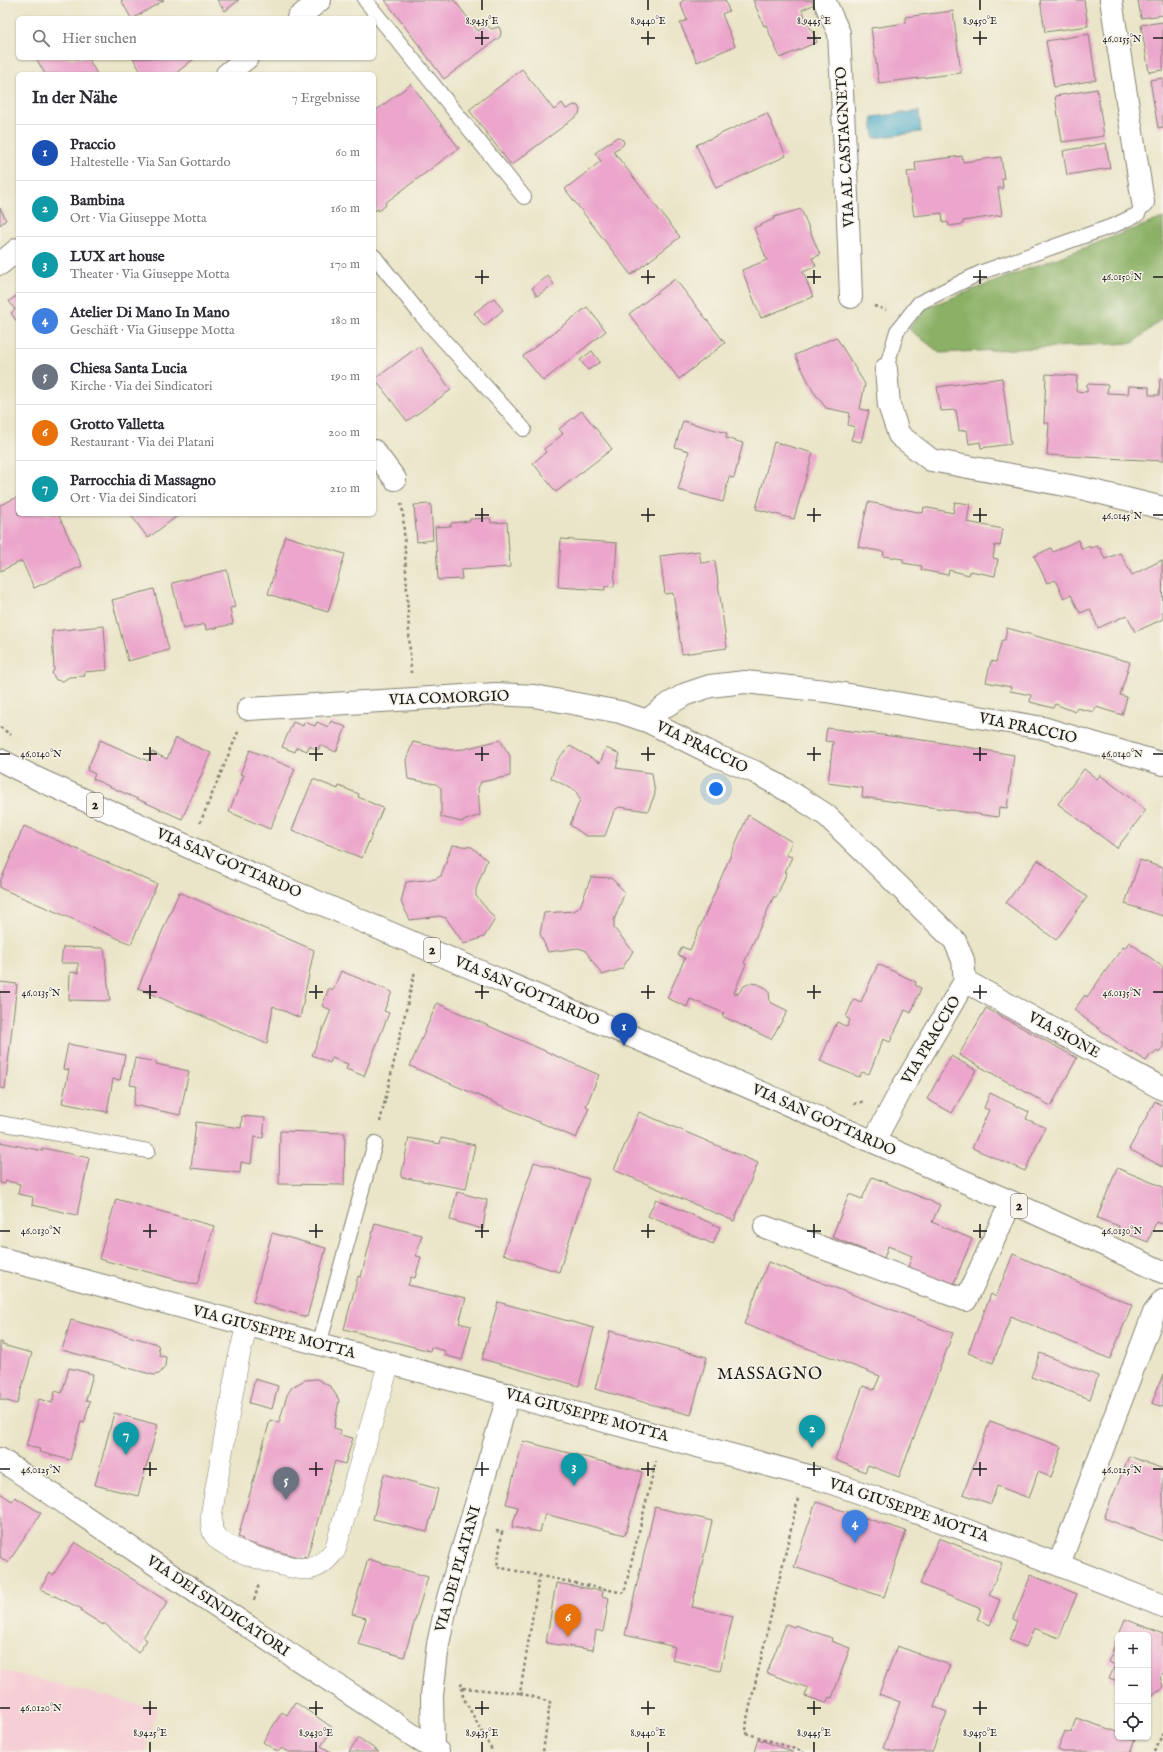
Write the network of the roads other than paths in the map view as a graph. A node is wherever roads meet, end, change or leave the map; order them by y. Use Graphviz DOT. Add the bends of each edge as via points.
graph roads {
  1 [pos="320,0"];
  2 [pos="365,0"];
  3 [pos="824,0"];
  4 [pos="1111,0"];
  5 [pos="300,16"];
  6 [pos="244,60"];
  7 [pos="230,72"];
  8 [pos="524,197"];
  9 [pos="1143,202"];
  10 [pos="16,251"];
  11 [pos="376,259"];
  12 [pos="0,264"];
  13 [pos="851,298"];
  14 [pos="886,369"];
  15 [pos="524,429"];
  16 [pos="376,454"];
  17 [pos="396,479"];
  18 [pos="1163,508"];
  19 [pos="248,709"];
  20 [pos="647,721"];
  21 [pos="0,760"];
  22 [pos="1163,764"];
  23 [pos="965,982"];
  24 [pos="1163,1089"];
  25 [pos="0,1123"];
  26 [pos="874,1141"];
  27 [pos="374,1143"];
  28 [pos="148,1151"];
  29 [pos="1011,1202"];
  30 [pos="765,1227"];
  31 [pos="0,1258"];
  32 [pos="1163,1272"];
  33 [pos="1163,1301"];
  34 [pos="247,1325"];
  35 [pos="319,1344"];
  36 [pos="390,1363"];
  37 [pos="510,1394"];
  38 [pos="0,1459"];
  39 [pos="1059,1564"];
  40 [pos="1163,1606"];
  41 [pos="435,1750"];
  1 -- 5 [label="street"];
  2 -- 8 [label="lane"];
  3 -- 13 [label="street, VIA AL CASTAGNETO" via="839,33"];
  4 -- 9 [label="street"];
  6 -- 7 [label="street"];
  9 -- 14 [label="lane" via="1138,214 1115,225 982,272 919,303 897,331"];
  10 -- 12 [label="street"];
  11 -- 15 [label="lane" via="421,315"];
  14 -- 18 [label="street" via="889,405 899,435 931,460 1082,488"];
  16 -- 17 [label="street"];
  19 -- 20 [label="street, VIA COMORGIO" via="496,694 534,696 592,705"];
  20 -- 22 [label="street, VIA PRACCIO" via="686,694 710,686 745,682 826,691 1043,728"];
  20 -- 23 [label="street, VIA PRACCIO" via="755,772 826,816 955,941 963,960"];
  21 -- 26 [label="street, VIA SAN GOTTARDO / 2" via="191,848"];
  23 -- 24 [label="street, VIA SIONE"];
  23 -- 26 [label="street, VIA PRACCIO"];
  25 -- 28 [label="lane"];
  26 -- 29 [label="street, VIA SAN GOTTARDO / 2"];
  27 -- 35 [label="lane"];
  29 -- 30 [label="street" via="966,1300"];
  29 -- 32 [label="street, VIA SAN GOTTARDO / 2"];
  31 -- 34 [label="street, VIA GIUSEPPE MOTTA"];
  33 -- 39 [label="street" via="1154,1313"];
  34 -- 35 [label="street, VIA GIUSEPPE MOTTA"];
  34 -- 36 [label="street" via="238,1361 211,1516 214,1534 225,1544 264,1561 309,1569 324,1563 335,1550"];
  35 -- 36 [label="street, VIA GIUSEPPE MOTTA"];
  36 -- 37 [label="street, VIA GIUSEPPE MOTTA"];
  37 -- 39 [label="street, VIA GIUSEPPE MOTTA" via="820,1479"];
  37 -- 41 [label="street, VIA DEI PLATANI" via="448,1598 439,1636 432,1695"];
  38 -- 41 [label="street, VIA DEI SINDICATORI"];
  39 -- 40 [label="street, VIA GIUSEPPE MOTTA"];
}
